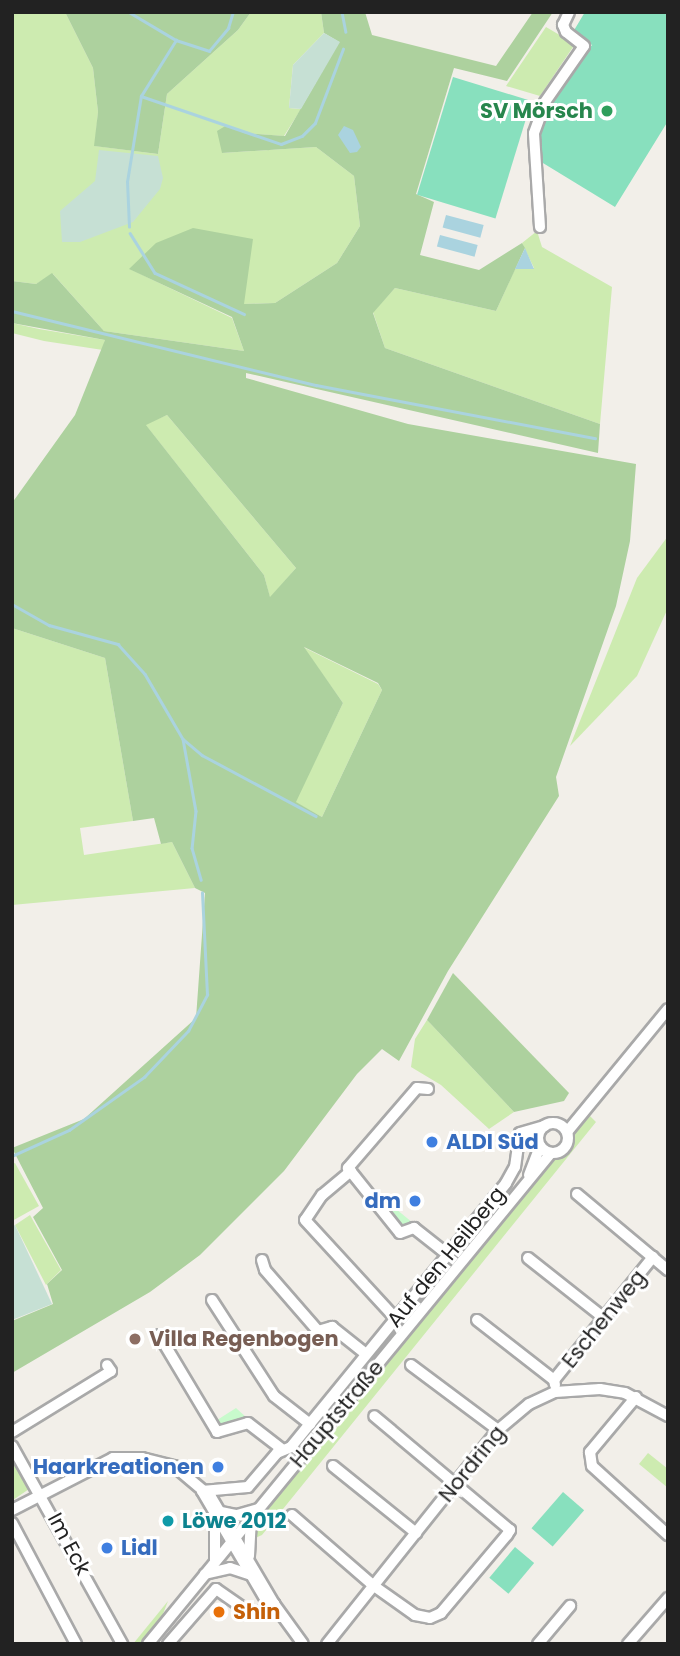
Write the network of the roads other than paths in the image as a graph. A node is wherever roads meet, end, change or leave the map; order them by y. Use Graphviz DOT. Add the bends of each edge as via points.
graph roads {
  1 [pos="569,12"];
  2 [pos="540,227"];
  3 [pos="668,1009"];
  4 [pos="428,1089"];
  5 [pos="545,1126"];
  6 [pos="563,1128"];
  7 [pos="518,1139"];
  8 [pos="539,1141"];
  9 [pos="551,1153"];
  10 [pos="351,1171"];
  11 [pos="525,1184"];
  12 [pos="577,1194"];
  13 [pos="447,1254"];
  14 [pos="528,1258"];
  15 [pos="653,1258"];
  16 [pos="262,1260"];
  17 [pos="668,1270"];
  18 [pos="212,1300"];
  19 [pos="395,1318"];
  20 [pos="604,1318"];
  21 [pos="477,1320"];
  22 [pos="159,1335"];
  23 [pos="366,1354"];
  24 [pos="107,1365"];
  25 [pos="411,1365"];
  26 [pos="554,1380"];
  27 [pos="555,1392"];
  28 [pos="636,1397"];
  29 [pos="374,1416"];
  30 [pos="668,1416"];
  31 [pos="310,1424"];
  32 [pos="498,1430"];
  33 [pos="12,1432"];
  34 [pos="12,1446"];
  35 [pos="283,1450"];
  36 [pos="333,1466"];
  37 [pos="455,1484"];
  38 [pos="202,1491"];
  39 [pos="42,1494"];
  40 [pos="12,1510"];
  41 [pos="255,1513"];
  42 [pos="218,1515"];
  43 [pos="292,1515"];
  44 [pos="12,1523"];
  45 [pos="416,1533"];
  46 [pos="668,1535"];
  47 [pos="233,1539"];
  48 [pos="249,1559"];
  49 [pos="215,1561"];
  50 [pos="205,1574"];
  51 [pos="250,1574"];
  52 [pos="374,1586"];
  53 [pos="668,1598"];
  54 [pos="274,1604"];
  55 [pos="570,1606"];
  56 [pos="76,1644"];
  57 [pos="122,1644"];
  58 [pos="148,1644"];
  59 [pos="168,1644"];
  60 [pos="303,1644"];
  61 [pos="327,1644"];
  62 [pos="538,1644"];
  63 [pos="628,1644"];
  1 -- 2 [label="street" via="563,25 566,32 584,46 545,102 534,133"];
  3 -- 6 [label="street, Hauptstraße" via="589,1104"];
  4 -- 10 [label="street" via="417,1088 348,1168"];
  5 -- 6 [label="street"];
  5 -- 7 [label="street" via="524,1129"];
  5 -- 8 [label="street, Hauptstraße"];
  6 -- 9 [label="street, Hauptstraße" via="565,1147"];
  7 -- 8 [label="street"];
  7 -- 13 [label="street, Auf den Heilberg" via="512,1174"];
  8 -- 9 [label="street"];
  8 -- 11 [label="street, Hauptstraße"];
  9 -- 11 [label="street, Hauptstraße"];
  10 -- 13 [label="street" via="400,1233 414,1228"];
  10 -- 19 [label="street" via="322,1195 305,1220"];
  11 -- 41 [label="street, Hauptstraße"];
  12 -- 15 [label="street"];
  13 -- 19 [label="street, Auf den Heilberg"];
  14 -- 20 [label="street"];
  15 -- 17 [label="street"];
  15 -- 20 [label="street, Eschenweg"];
  16 -- 23 [label="street" via="265,1270 318,1331 332,1327"];
  18 -- 31 [label="street" via="274,1396"];
  19 -- 23 [label="street, Auf den Heilberg"];
  20 -- 26 [label="street, Eschenweg"];
  21 -- 26 [label="street"];
  22 -- 35 [label="street" via="217,1432 248,1423"];
  23 -- 31 [label="street, Auf den Heilberg"];
  24 -- 33 [label="street" via="111,1371"];
  25 -- 32 [label="street"];
  26 -- 27 [label="street"];
  27 -- 28 [label="street, Nordring" via="588,1388"];
  27 -- 32 [label="street, Nordring" via="529,1404"];
  28 -- 30 [label="street, Nordring"];
  28 -- 46 [label="street" via="590,1452 592,1466"];
  29 -- 37 [label="street"];
  31 -- 35 [label="street, Auf den Heilberg"];
  32 -- 37 [label="street, Nordring"];
  34 -- 39 [label="street, Im Eck"];
  35 -- 38 [label="street, Auf den Heilberg" via="248,1487"];
  36 -- 45 [label="street"];
  37 -- 45 [label="street, Nordring"];
  37 -- 52 [label="street" via="510,1530 441,1613 430,1618 415,1615"];
  38 -- 39 [label="street" via="174,1466 128,1456 113,1458"];
  38 -- 42 [label="street"];
  39 -- 40 [label="street"];
  39 -- 57 [label="street, Im Eck"];
  41 -- 42 [label="street"];
  41 -- 47 [label="street, Hauptstraße"];
  41 -- 48 [label="street"];
  42 -- 47 [label="street"];
  42 -- 49 [label="street"];
  43 -- 52 [label="street"];
  44 -- 56 [label="street"];
  45 -- 52 [label="street, Nordring"];
  47 -- 48 [label="street"];
  47 -- 49 [label="street, Hauptstraße"];
  47 -- 51 [label="street"];
  48 -- 54 [label="street"];
  49 -- 50 [label="street, Hauptstraße"];
  50 -- 51 [label="street" via="230,1568"];
  50 -- 58 [label="street, Hauptstraße"];
  51 -- 54 [label="street" via="266,1600"];
  52 -- 61 [label="street, Nordring"];
  53 -- 63 [label="street"];
  54 -- 59 [label="street" via="256,1614 216,1589"];
  54 -- 60 [label="street"];
  55 -- 62 [label="street"];
}
